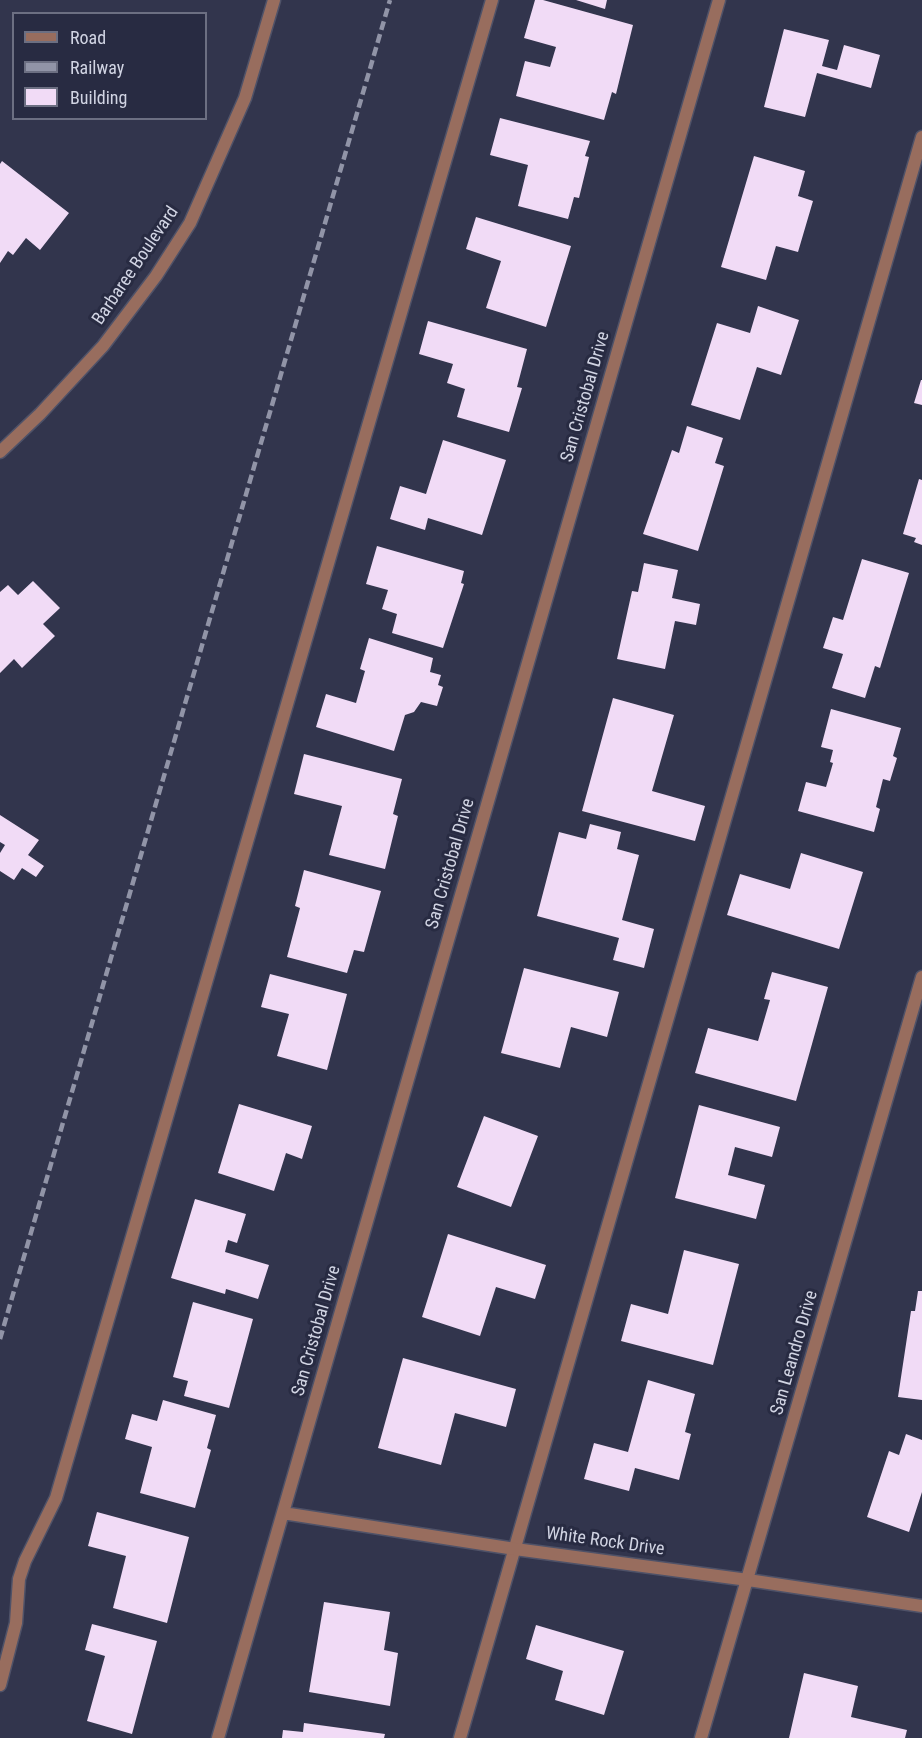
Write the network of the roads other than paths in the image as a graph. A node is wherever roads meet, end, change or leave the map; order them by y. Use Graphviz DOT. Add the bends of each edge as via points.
graph roads {
  1 [pos="274,0"];
  2 [pos="492,0"];
  3 [pos="719,0"];
  4 [pos="922,137"];
  5 [pos="0,452"];
  6 [pos="922,977"];
  7 [pos="283,1514"];
  8 [pos="515,1549"];
  9 [pos="748,1580"];
  10 [pos="922,1606"];
  11 [pos="0,1685"];
  12 [pos="218,1738"];
  13 [pos="460,1738"];
  14 [pos="701,1738"];
  1 -- 5 [label="street, Barbaree Boulevard" via="245,98 190,223 103,346"];
  2 -- 11 [label="street" via="56,1498 19,1579 16,1623"];
  3 -- 7 [label="street, San Cristobal Drive"];
  4 -- 8 [label="street"];
  6 -- 9 [label="street, San Leandro Drive"];
  7 -- 8 [label="street, White Rock Drive"];
  7 -- 12 [label="street, San Cristobal Drive"];
  8 -- 9 [label="street, White Rock Drive"];
  8 -- 13 [label="street"];
  9 -- 10 [label="street, White Rock Drive"];
  9 -- 14 [label="street, San Leandro Drive"];
}
